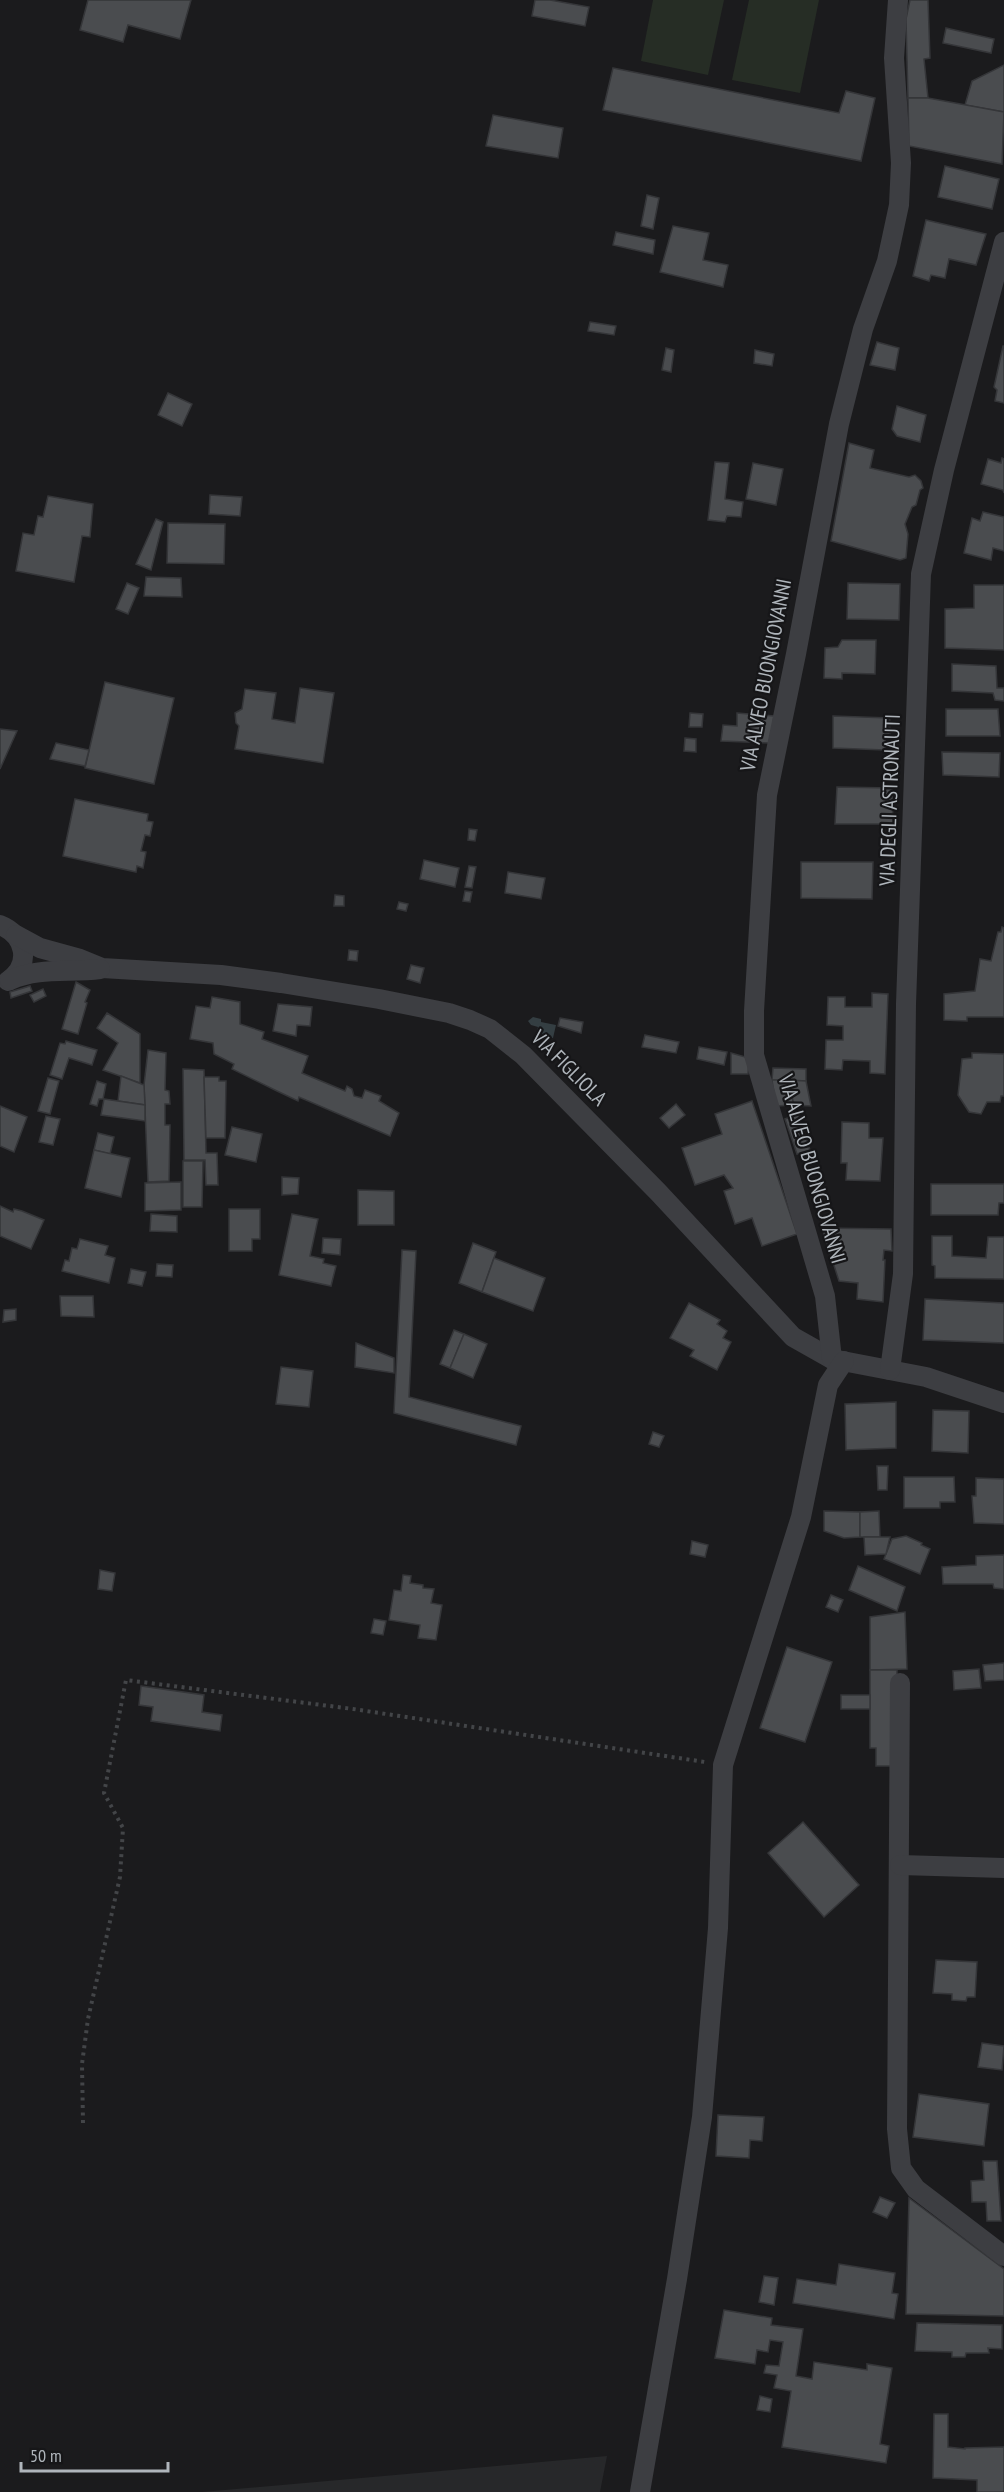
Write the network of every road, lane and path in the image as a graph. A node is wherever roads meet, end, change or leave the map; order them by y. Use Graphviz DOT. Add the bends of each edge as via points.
graph roads {
  1 [pos="898,0"];
  2 [pos="1004,242"];
  3 [pos="8,930"];
  4 [pos="102,968"];
  5 [pos="5,983"];
  6 [pos="838,1360"];
  7 [pos="890,1370"];
  8 [pos="1004,1403"];
  9 [pos="900,1683"];
  10 [pos="723,1765"];
  11 [pos="900,1865"];
  12 [pos="1004,1868"];
  13 [pos="83,2123"];
  14 [pos="1004,2256"];
  15 [pos="640,2492"];
  1 -- 6 [label="street, VIA ALVEO BUONGIOVANNI" via="894,58 902,163 899,205 887,261 863,329 839,424 766,795 754,1011 754,1055 825,1296"];
  2 -- 7 [label="street, VIA DEGLI ASTRONAUTI" via="921,574 906,1004 903,1274"];
  3 -- 4 [label="street, VIA FIGLIOLA" via="40,948"];
  3 -- 5 [label="street" via="22,944 24,955 22,965"];
  4 -- 5 [label="street" via="37,971"];
  4 -- 6 [label="street, VIA FIGLIOLA" via="221,975 330,990 449,1013 490,1029 523,1055 658,1192 793,1337"];
  6 -- 7 [label="street, VIA FIGLIOLA"];
  6 -- 10 [label="street" via="828,1385 801,1517"];
  7 -- 8 [label="street, VIA FIGLIOLA" via="926,1377"];
  9 -- 11 [label="street"];
  10 -- 13 [label="path" via="341,1707 126,1680 104,1793 123,1828 120,1877 88,2019 82,2064"];
  10 -- 15 [label="street" via="718,1928 702,2117"];
  11 -- 12 [label="street"];
  11 -- 14 [label="street" via="897,2130 901,2168 916,2189"];
}
